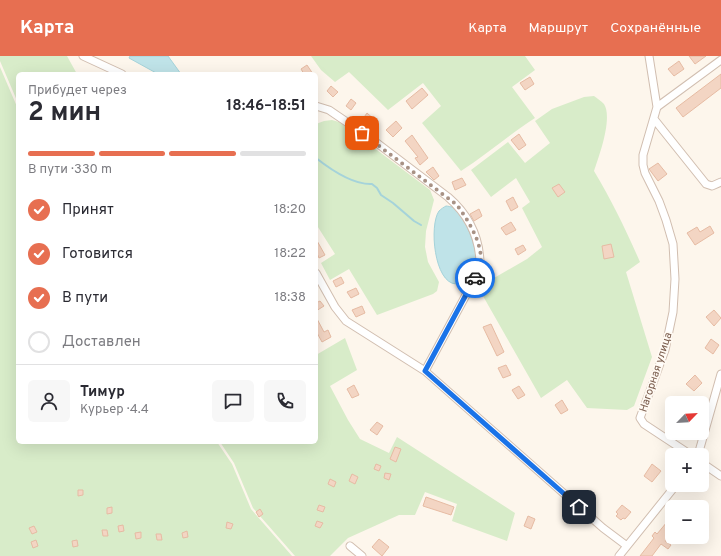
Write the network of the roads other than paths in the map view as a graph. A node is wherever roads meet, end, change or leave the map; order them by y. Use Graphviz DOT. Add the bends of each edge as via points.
graph roads {
  1 [pos="83,56"];
  2 [pos="650,56"];
  3 [pos="721,60"];
  4 [pos="118,72"];
  5 [pos="318,107"];
  6 [pos="657,107"];
  7 [pos="654,118"];
  8 [pos="721,182"];
  9 [pos="318,277"];
  10 [pos="425,371"];
  11 [pos="721,374"];
  12 [pos="680,448"];
  13 [pos="700,448"];
  14 [pos="709,468"];
  15 [pos="721,476"];
  16 [pos="670,492"];
  17 [pos="350,546"];
  18 [pos="627,546"];
  19 [pos="362,556"];
  20 [pos="619,556"];
  1 -- 4 [label="street"];
  2 -- 6 [label="street, Нагорная улица"];
  3 -- 6 [label="street"];
  5 -- 10 [label="street" via="329,110 373,140 448,197 467,218 478,244 480,269"];
  6 -- 7 [label="street, Нагорная улица"];
  7 -- 8 [label="street" via="706,184 712,186"];
  7 -- 12 [label="street, Нагорная улица" via="643,155 643,165 662,207 673,244 675,292 665,350 640,418 644,424"];
  9 -- 10 [label="street" via="346,321"];
  10 -- 18 [label="street" via="603,528"];
  11 -- 13 [label="street"];
  14 -- 15 [label="street"];
  16 -- 18 [label="street"];
  17 -- 19 [label="street"];
  18 -- 20 [label="street"];
}
